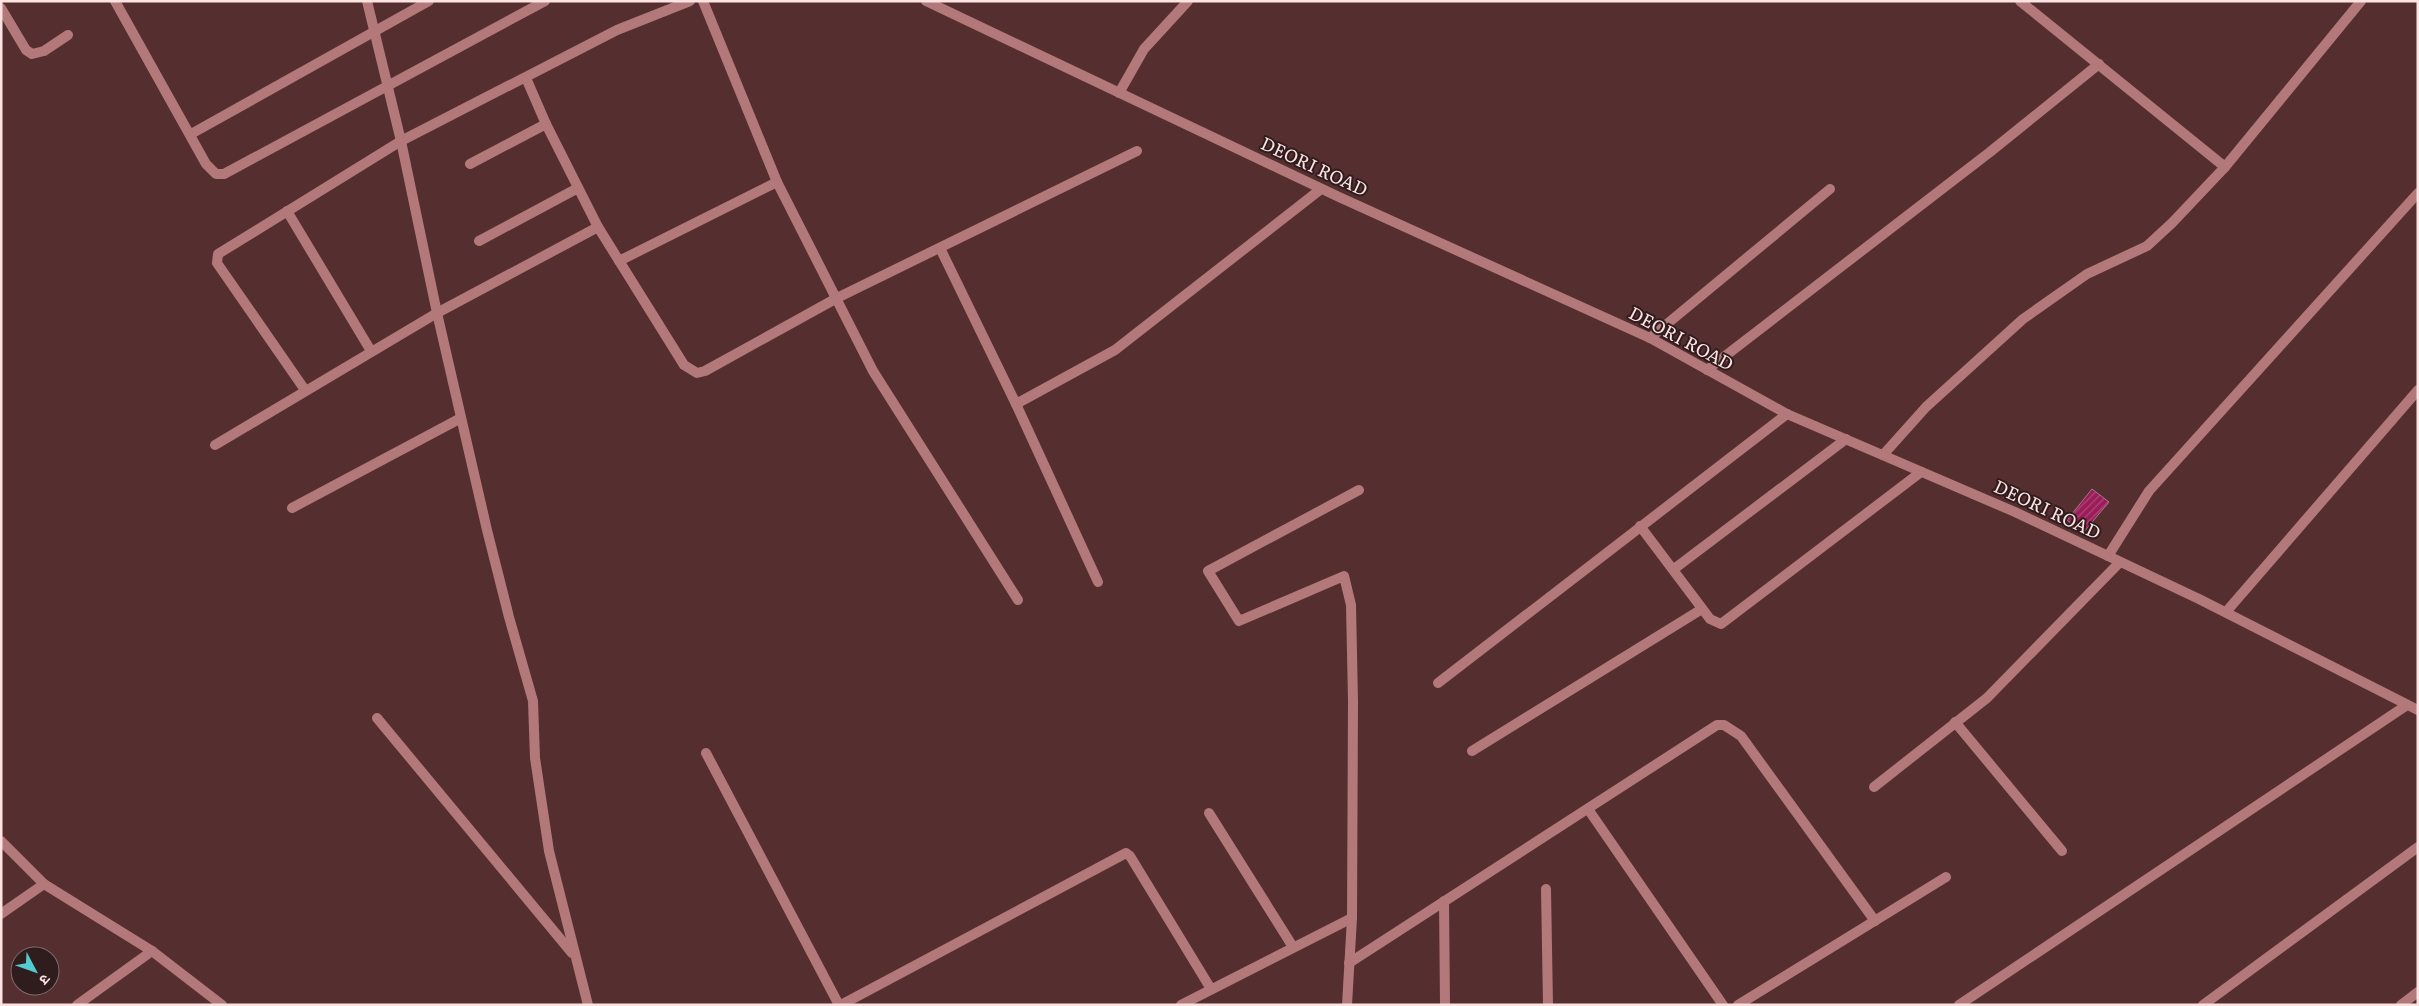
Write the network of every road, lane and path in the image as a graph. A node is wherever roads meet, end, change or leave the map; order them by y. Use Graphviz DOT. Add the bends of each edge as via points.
graph roads {
  1 [pos="115,1"];
  2 [pos="367,1"];
  3 [pos="429,1"];
  4 [pos="546,1"];
  5 [pos="690,1"];
  6 [pos="703,1"];
  7 [pos="926,1"];
  8 [pos="1188,1"];
  9 [pos="2020,1"];
  10 [pos="2361,1"];
  11 [pos="1,8"];
  12 [pos="375,33"];
  13 [pos="68,35"];
  14 [pos="2098,64"];
  15 [pos="526,78"];
  16 [pos="388,87"];
  17 [pos="1119,92"];
  18 [pos="546,124"];
  19 [pos="190,134"];
  20 [pos="401,141"];
  21 [pos="1137,151"];
  22 [pos="470,164"];
  23 [pos="2225,167"];
  24 [pos="777,182"];
  25 [pos="578,188"];
  26 [pos="1322,189"];
  27 [pos="1830,189"];
  28 [pos="2418,193"];
  29 [pos="287,211"];
  30 [pos="598,227"];
  31 [pos="478,241"];
  32 [pos="940,248"];
  33 [pos="619,261"];
  34 [pos="837,298"];
  35 [pos="437,312"];
  36 [pos="1650,338"];
  37 [pos="371,351"];
  38 [pos="1707,370"];
  39 [pos="305,390"];
  40 [pos="2418,390"];
  41 [pos="1016,404"];
  42 [pos="1787,414"];
  43 [pos="461,418"];
  44 [pos="1846,440"];
  45 [pos="215,445"];
  46 [pos="1883,455"];
  47 [pos="1921,472"];
  48 [pos="1359,490"];
  49 [pos="292,508"];
  50 [pos="1640,526"];
  51 [pos="2108,556"];
  52 [pos="2120,562"];
  53 [pos="1674,569"];
  54 [pos="1098,582"];
  55 [pos="1018,600"];
  56 [pos="1702,609"];
  57 [pos="2226,612"];
  58 [pos="1438,683"];
  59 [pos="2407,705"];
  60 [pos="2418,710"];
  61 [pos="377,718"];
  62 [pos="1956,722"];
  63 [pos="1472,750"];
  64 [pos="706,753"];
  65 [pos="1874,787"];
  66 [pos="1588,810"];
  67 [pos="1208,812"];
  68 [pos="1,842"];
  69 [pos="2418,847"];
  70 [pos="2062,851"];
  71 [pos="1946,877"];
  72 [pos="44,884"];
  73 [pos="1546,889"];
  74 [pos="1444,901"];
  75 [pos="1,914"];
  76 [pos="1352,918"];
  77 [pos="1874,921"];
  78 [pos="1293,946"];
  79 [pos="152,951"];
  80 [pos="574,956"];
  81 [pos="1349,963"];
  82 [pos="1211,989"];
  83 [pos="2416,997"];
  84 [pos="1346,1004"];
  85 [pos="77,1005"];
  86 [pos="222,1005"];
  87 [pos="588,1005"];
  88 [pos="840,1005"];
  89 [pos="1181,1005"];
  90 [pos="1445,1005"];
  91 [pos="1548,1005"];
  92 [pos="1723,1005"];
  93 [pos="1738,1005"];
  94 [pos="1959,1005"];
  95 [pos="2203,1005"];
  96 [pos="2401,1005"];
  1 -- 19 [label="street"];
  2 -- 12 [label="street"];
  3 -- 12 [label="street"];
  4 -- 16 [label="street"];
  5 -- 15 [label="street" via="617,30"];
  6 -- 24 [label="street"];
  7 -- 17 [label="street, DEORI ROAD"];
  8 -- 17 [label="street" via="1144,49"];
  9 -- 14 [label="street"];
  10 -- 23 [label="street"];
  11 -- 13 [label="street" via="26,50 32,54 44,51"];
  12 -- 16 [label="street"];
  12 -- 19 [label="street"];
  14 -- 23 [label="street"];
  14 -- 38 [label="street" via="1990,152"];
  15 -- 18 [label="street"];
  15 -- 20 [label="street"];
  16 -- 19 [label="street" via="224,174 216,174 210,169"];
  16 -- 20 [label="street"];
  17 -- 26 [label="street, DEORI ROAD"];
  18 -- 22 [label="street"];
  18 -- 25 [label="street"];
  20 -- 29 [label="street"];
  20 -- 35 [label="street"];
  21 -- 32 [label="street"];
  23 -- 46 [label="street" via="2147,246 2087,274 2023,319 1926,407"];
  24 -- 33 [label="street"];
  24 -- 34 [label="street"];
  25 -- 30 [label="street"];
  25 -- 31 [label="street"];
  26 -- 36 [label="street, DEORI ROAD"];
  26 -- 41 [label="street" via="1115,350"];
  27 -- 36 [label="street"];
  28 -- 51 [label="street" via="2149,491"];
  29 -- 37 [label="street"];
  29 -- 39 [label="street" via="216,258"];
  30 -- 33 [label="street"];
  30 -- 35 [label="street"];
  32 -- 34 [label="street"];
  32 -- 41 [label="street"];
  33 -- 34 [label="street" via="684,365 697,373"];
  34 -- 55 [label="street" via="873,371"];
  35 -- 37 [label="street"];
  35 -- 43 [label="street"];
  36 -- 38 [label="street, DEORI ROAD"];
  37 -- 39 [label="street"];
  38 -- 42 [label="street, DEORI ROAD"];
  39 -- 45 [label="street"];
  40 -- 57 [label="street"];
  41 -- 54 [label="street"];
  42 -- 44 [label="street, DEORI ROAD"];
  42 -- 50 [label="street"];
  43 -- 49 [label="street"];
  43 -- 80 [label="street" via="509,617 533,701 535,758 545,825"];
  44 -- 46 [label="street, DEORI ROAD"];
  44 -- 53 [label="street"];
  46 -- 47 [label="street, DEORI ROAD"];
  47 -- 51 [label="street, DEORI ROAD"];
  47 -- 56 [label="street" via="1724,623 1716,623"];
  48 -- 76 [label="street" via="1208,571 1239,621 1344,576 1351,605"];
  50 -- 53 [label="street"];
  50 -- 58 [label="street"];
  51 -- 52 [label="street, DEORI ROAD"];
  52 -- 57 [label="street, DEORI ROAD"];
  52 -- 62 [label="street" via="1987,698"];
  53 -- 56 [label="street"];
  56 -- 63 [label="street"];
  57 -- 59 [label="street, DEORI ROAD"];
  59 -- 60 [label="street, DEORI ROAD"];
  59 -- 94 [label="street"];
  61 -- 80 [label="street"];
  62 -- 65 [label="street"];
  62 -- 70 [label="street"];
  64 -- 88 [label="street"];
  66 -- 74 [label="street"];
  66 -- 77 [label="street" via="1717,725 1724,725 1741,736"];
  66 -- 92 [label="street"];
  67 -- 78 [label="street"];
  68 -- 72 [label="street"];
  69 -- 95 [label="street"];
  71 -- 77 [label="street"];
  72 -- 75 [label="street"];
  72 -- 79 [label="street"];
  73 -- 91 [label="street"];
  74 -- 81 [label="street"];
  74 -- 90 [label="street"];
  76 -- 78 [label="street"];
  76 -- 81 [label="street"];
  77 -- 93 [label="street"];
  78 -- 82 [label="street"];
  79 -- 85 [label="street"];
  79 -- 86 [label="street"];
  80 -- 87 [label="street"];
  81 -- 84 [label="street"];
  82 -- 88 [label="street" via="1126,854"];
  82 -- 89 [label="street"];
  83 -- 96 [label="street"];
}
